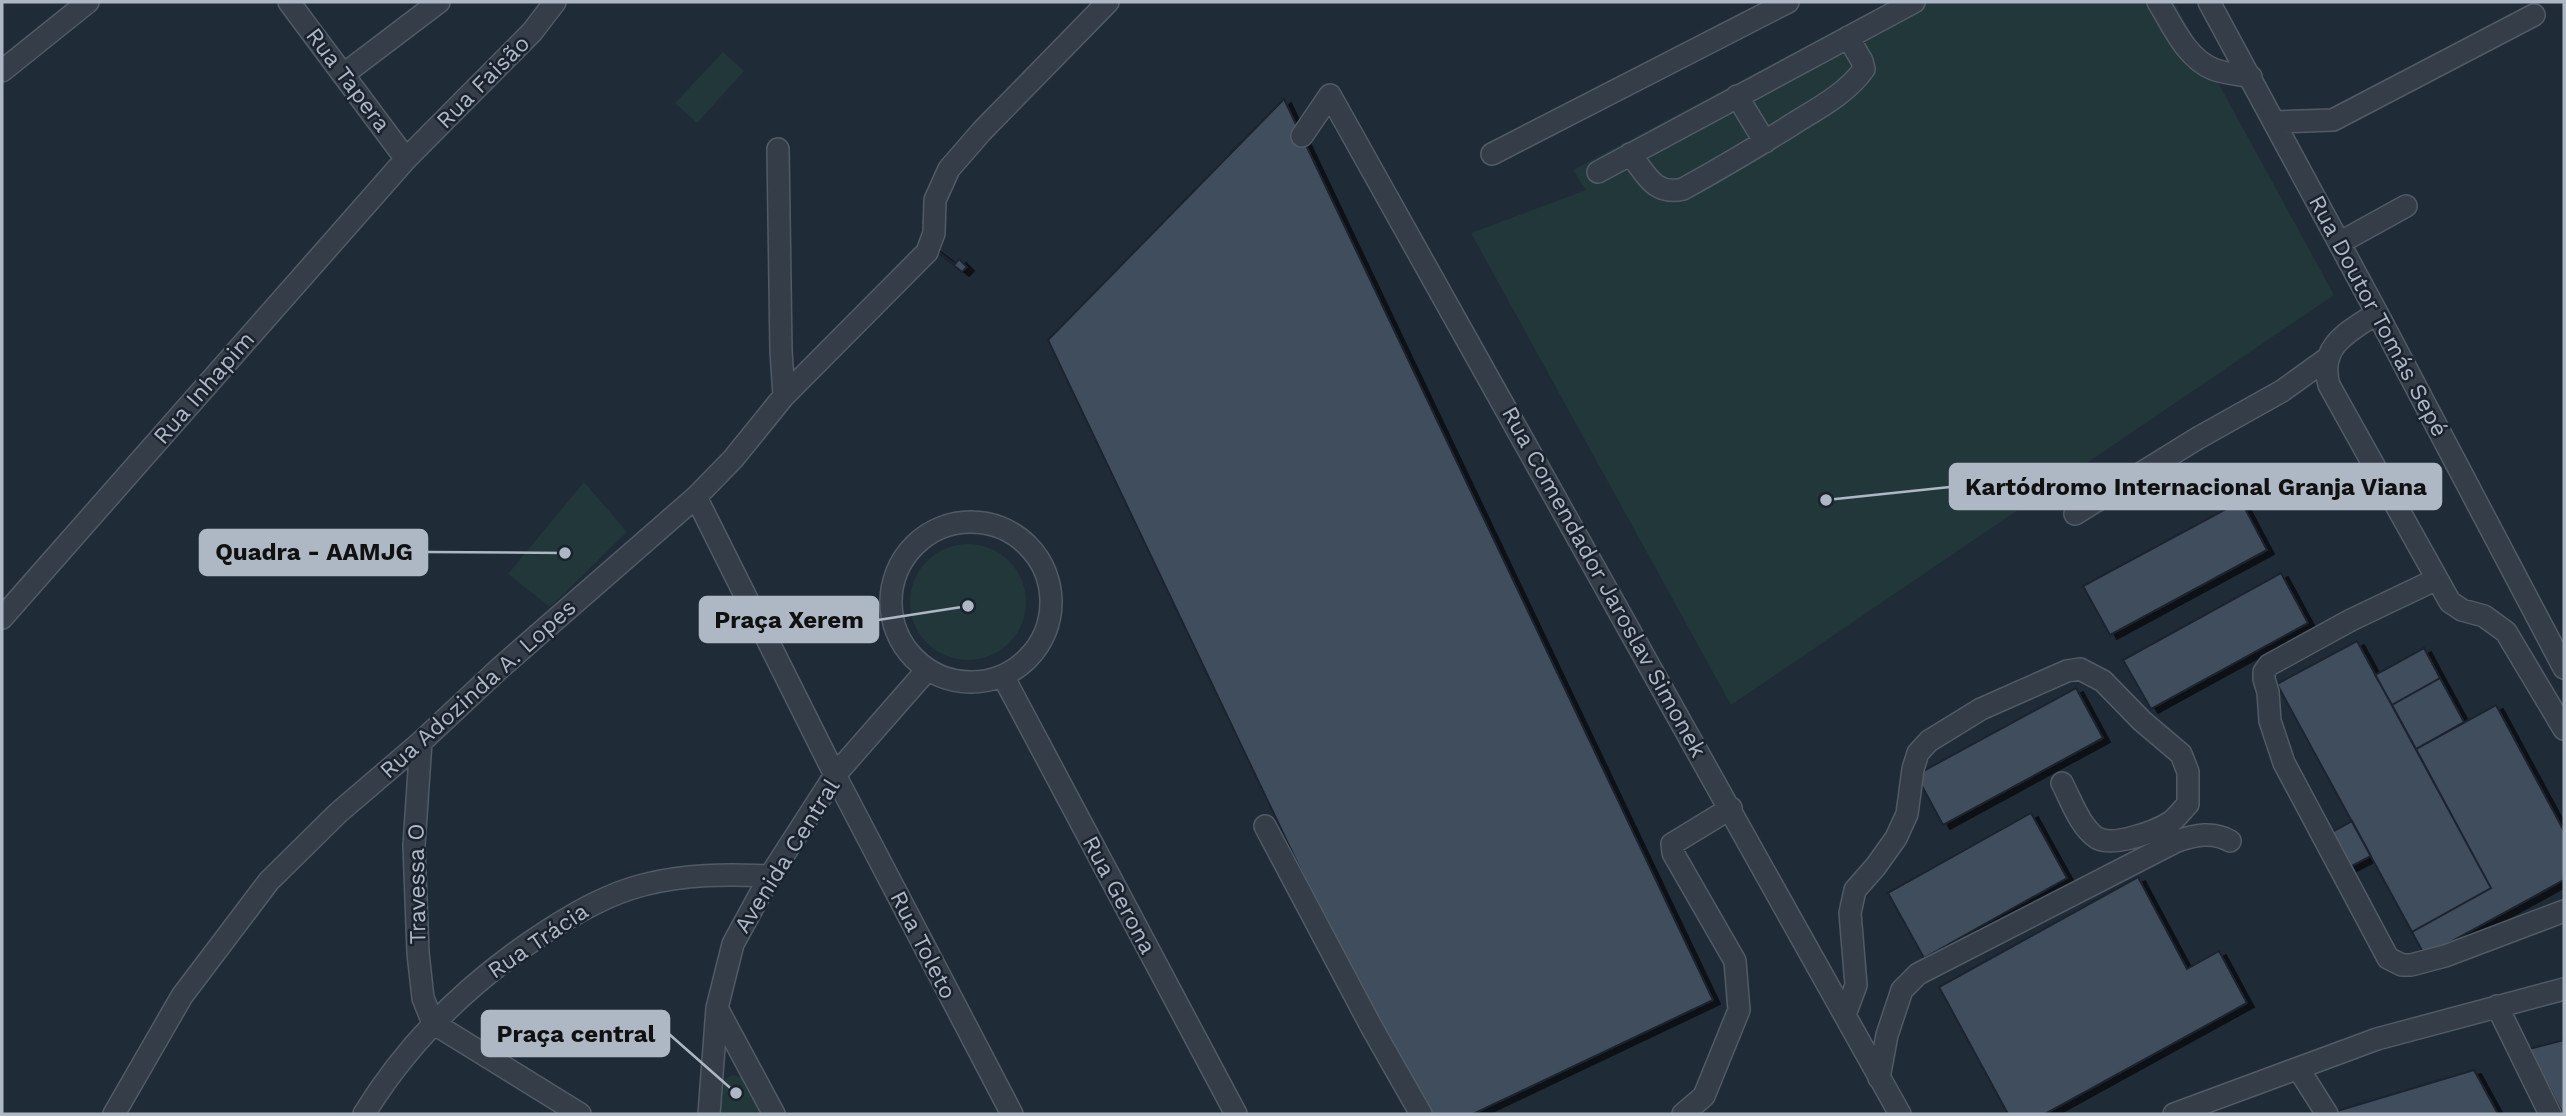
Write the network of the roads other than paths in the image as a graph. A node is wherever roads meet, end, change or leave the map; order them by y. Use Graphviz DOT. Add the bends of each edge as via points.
graph roads {
  1 [pos="88,2"];
  2 [pos="289,2"];
  3 [pos="439,2"];
  4 [pos="555,2"];
  5 [pos="1108,2"];
  6 [pos="1788,2"];
  7 [pos="1914,2"];
  8 [pos="2158,2"];
  9 [pos="2209,2"];
  10 [pos="2534,15"];
  11 [pos="1848,37"];
  12 [pos="2,71"];
  13 [pos="344,74"];
  14 [pos="2251,76"];
  15 [pos="1737,96"];
  16 [pos="2275,122"];
  17 [pos="1302,136"];
  18 [pos="1765,142"];
  19 [pos="778,149"];
  20 [pos="1492,154"];
  21 [pos="1630,154"];
  22 [pos="407,159"];
  23 [pos="1598,172"];
  24 [pos="2406,206"];
  25 [pos="2340,243"];
  26 [pos="2377,313"];
  27 [pos="2325,360"];
  28 [pos="784,396"];
  29 [pos="696,497"];
  30 [pos="2075,514"];
  31 [pos="2437,579"];
  32 [pos="2,618"];
  33 [pos="2564,668"];
  34 [pos="927,670"];
  35 [pos="1003,676"];
  36 [pos="2564,729"];
  37 [pos="421,742"];
  38 [pos="835,775"];
  39 [pos="2062,783"];
  40 [pos="1731,808"];
  41 [pos="1265,826"];
  42 [pos="2230,841"];
  43 [pos="770,876"];
  44 [pos="2564,911"];
  45 [pos="2564,989"];
  46 [pos="2497,1006"];
  47 [pos="717,1008"];
  48 [pos="1845,1016"];
  49 [pos="433,1023"];
  50 [pos="2298,1068"];
  51 [pos="1880,1078"];
  52 [pos="114,1114"];
  53 [pos="364,1114"];
  54 [pos="580,1114"];
  55 [pos="709,1114"];
  56 [pos="774,1114"];
  57 [pos="1012,1114"];
  58 [pos="1236,1114"];
  59 [pos="1421,1114"];
  60 [pos="1683,1114"];
  61 [pos="1900,1114"];
  62 [pos="2174,1114"];
  63 [pos="2327,1114"];
  64 [pos="2550,1114"];
  1 -- 12 [label="street"];
  2 -- 13 [label="street, Rua Tapera"];
  3 -- 13 [label="street"];
  4 -- 22 [label="street, Rua Faisão" via="532,32"];
  5 -- 28 [label="street, Rua Adozinda A. Lopes" via="949,169 935,200 934,233 927,252"];
  6 -- 20 [label="street"];
  7 -- 11 [label="street"];
  8 -- 14 [label="street" via="2201,63"];
  9 -- 14 [label="street, Rua Doutor Tomás Sepé"];
  10 -- 16 [label="street" via="2333,120"];
  11 -- 15 [label="street"];
  11 -- 18 [label="street" via="1864,69 1858,79"];
  13 -- 22 [label="street, Rua Tapera"];
  14 -- 16 [label="street, Rua Doutor Tomás Sepé"];
  15 -- 18 [label="street"];
  15 -- 21 [label="street"];
  16 -- 25 [label="street, Rua Doutor Tomás Sepé"];
  17 -- 40 [label="street, Rua Comendador Jaroslav Simonek" via="1330,95"];
  18 -- 21 [label="street" via="1670,192 1648,179"];
  19 -- 28 [label="street"];
  21 -- 23 [label="street"];
  22 -- 32 [label="street, Rua Inhapim"];
  24 -- 25 [label="street"];
  25 -- 26 [label="street, Rua Doutor Tomás Sepé"];
  26 -- 27 [label="street" via="2349,331"];
  26 -- 33 [label="street, Rua Doutor Tomás Sepé"];
  27 -- 30 [label="street" via="2282,391"];
  27 -- 31 [label="street" via="2329,385"];
  28 -- 29 [label="street, Rua Adozinda A. Lopes"];
  29 -- 37 [label="street, Rua Adozinda A. Lopes"];
  29 -- 38 [label="street, Rua Toleto"];
  31 -- 36 [label="street" via="2450,602 2484,616 2506,632"];
  31 -- 44 [label="street" via="2269,665 2264,679 2274,736 2306,806 2388,958 2395,963 2411,965 2445,956"];
  34 -- 35 [label="street" via="964,682"];
  34 -- 35 [label="street" via="907,652 894,629 890,602 894,575 906,552 926,534 950,523 977,521 1003,527 1025,542 1042,563 1051,589 1051,615 1042,641 1025,662"];
  34 -- 38 [label="street, Avenida Central"];
  35 -- 58 [label="street, Rua Gerona"];
  37 -- 49 [label="street, Travessa O" via="414,845 418,953 423,998"];
  37 -- 52 [label="street, Rua Adozinda A. Lopes" via="338,813 269,881 182,996"];
  38 -- 43 [label="street, Avenida Central"];
  38 -- 57 [label="street, Rua Toleto"];
  39 -- 48 [label="street" via="2085,825 2097,838 2110,842 2171,822 2188,804 2188,772 2181,754 2102,681 2080,669 1981,709 1929,741 1918,753 1907,814 1896,838 1855,890 1850,913 1856,985"];
  40 -- 48 [label="street, Rua Comendador Jaroslav Simonek"];
  40 -- 60 [label="street" via="1672,844 1735,961 1739,1010 1704,1096"];
  41 -- 59 [label="street"];
  42 -- 51 [label="street" via="2220,835 2177,841 1918,974 1902,990 1887,1035"];
  43 -- 47 [label="street, Avenida Central" via="733,944"];
  43 -- 49 [label="street, Rua Trácia" via="682,877 616,893 579,910 520,948"];
  45 -- 46 [label="street"];
  46 -- 50 [label="street" via="2377,1039"];
  46 -- 64 [label="street"];
  47 -- 55 [label="street, Avenida Central"];
  47 -- 56 [label="street"];
  48 -- 51 [label="street, Rua Comendador Jaroslav Simonek"];
  49 -- 53 [label="street, Rua Trácia"];
  49 -- 54 [label="street"];
  50 -- 62 [label="street"];
  50 -- 63 [label="street"];
  51 -- 61 [label="street, Rua Comendador Jaroslav Simonek"];
}
